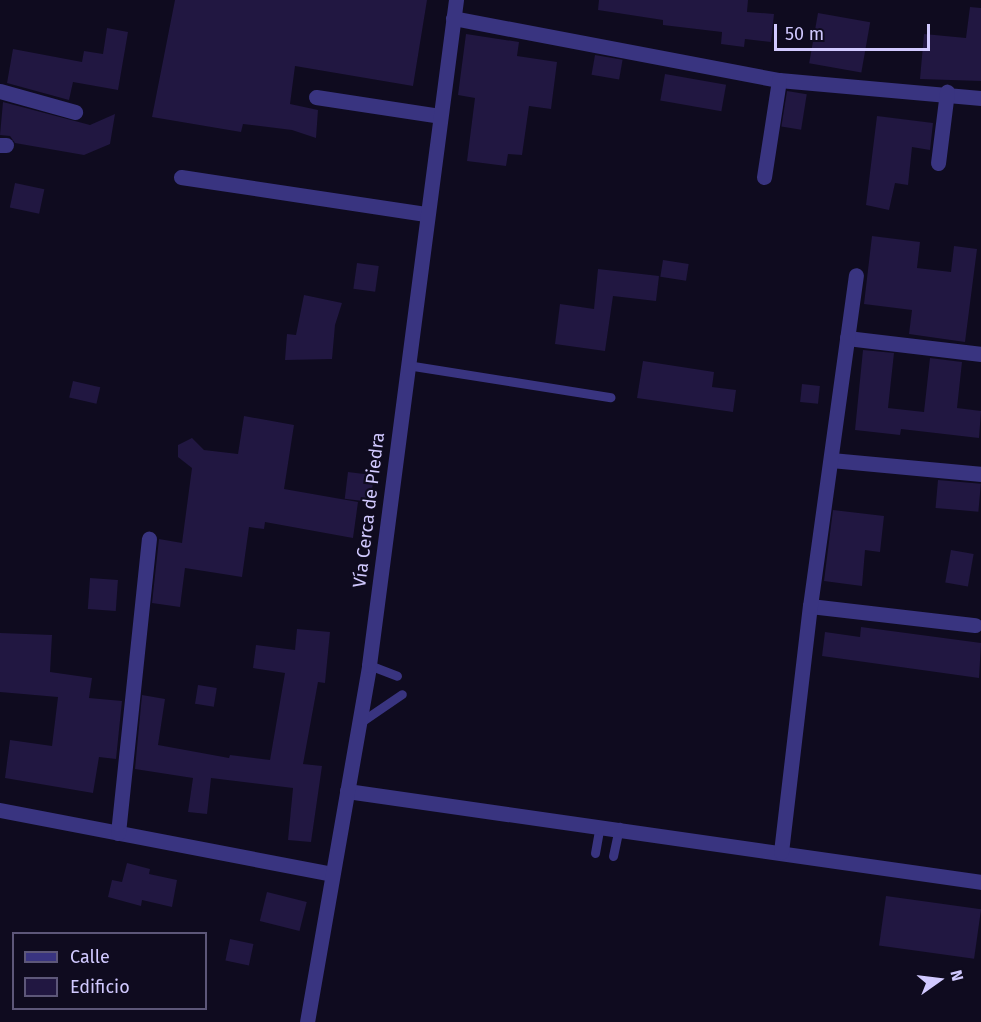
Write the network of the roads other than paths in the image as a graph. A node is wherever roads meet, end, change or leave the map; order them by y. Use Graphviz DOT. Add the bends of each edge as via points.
graph roads {
  1 [pos="456,0"];
  2 [pos="453,18"];
  3 [pos="779,80"];
  4 [pos="0,91"];
  5 [pos="947,92"];
  6 [pos="316,97"];
  7 [pos="981,98"];
  8 [pos="75,112"];
  9 [pos="440,116"];
  10 [pos="938,163"];
  11 [pos="181,177"];
  12 [pos="764,177"];
  13 [pos="427,214"];
  14 [pos="856,275"];
  15 [pos="847,338"];
  16 [pos="981,354"];
  17 [pos="407,365"];
  18 [pos="610,397"];
  19 [pos="831,460"];
  20 [pos="981,474"];
  21 [pos="149,539"];
  22 [pos="810,606"];
  23 [pos="975,625"];
  24 [pos="369,665"];
  25 [pos="397,676"];
  26 [pos="402,694"];
  27 [pos="358,724"];
  28 [pos="347,791"];
  29 [pos="0,810"];
  30 [pos="600,825"];
  31 [pos="619,827"];
  32 [pos="118,833"];
  33 [pos="781,852"];
  34 [pos="595,853"];
  35 [pos="613,856"];
  36 [pos="332,874"];
  37 [pos="981,882"];
  38 [pos="307,1022"];
  1 -- 2 [label="street, Vía Cerca de Piedra"];
  2 -- 3 [label="street"];
  2 -- 9 [label="street, Vía Cerca de Piedra"];
  3 -- 5 [label="street"];
  3 -- 12 [label="street"];
  4 -- 8 [label="street"];
  5 -- 7 [label="street"];
  5 -- 10 [label="street"];
  6 -- 9 [label="street"];
  9 -- 13 [label="street, Vía Cerca de Piedra"];
  11 -- 13 [label="street"];
  13 -- 17 [label="street, Vía Cerca de Piedra"];
  14 -- 15 [label="street"];
  15 -- 16 [label="street"];
  15 -- 19 [label="street"];
  17 -- 18 [label="lane"];
  17 -- 24 [label="street, Vía Cerca de Piedra"];
  19 -- 20 [label="street"];
  19 -- 22 [label="street"];
  21 -- 32 [label="street"];
  22 -- 23 [label="street"];
  22 -- 33 [label="street"];
  24 -- 25 [label="lane"];
  24 -- 27 [label="street, Vía Cerca de Piedra"];
  26 -- 27 [label="lane"];
  27 -- 28 [label="street, Vía Cerca de Piedra"];
  28 -- 30 [label="street"];
  28 -- 36 [label="street, Vía Cerca de Piedra"];
  29 -- 32 [label="street"];
  30 -- 31 [label="street"];
  30 -- 34 [label="lane"];
  31 -- 33 [label="street"];
  31 -- 35 [label="lane"];
  32 -- 36 [label="street"];
  33 -- 37 [label="street"];
  36 -- 38 [label="street, Vía Cerca de Piedra"];
}
